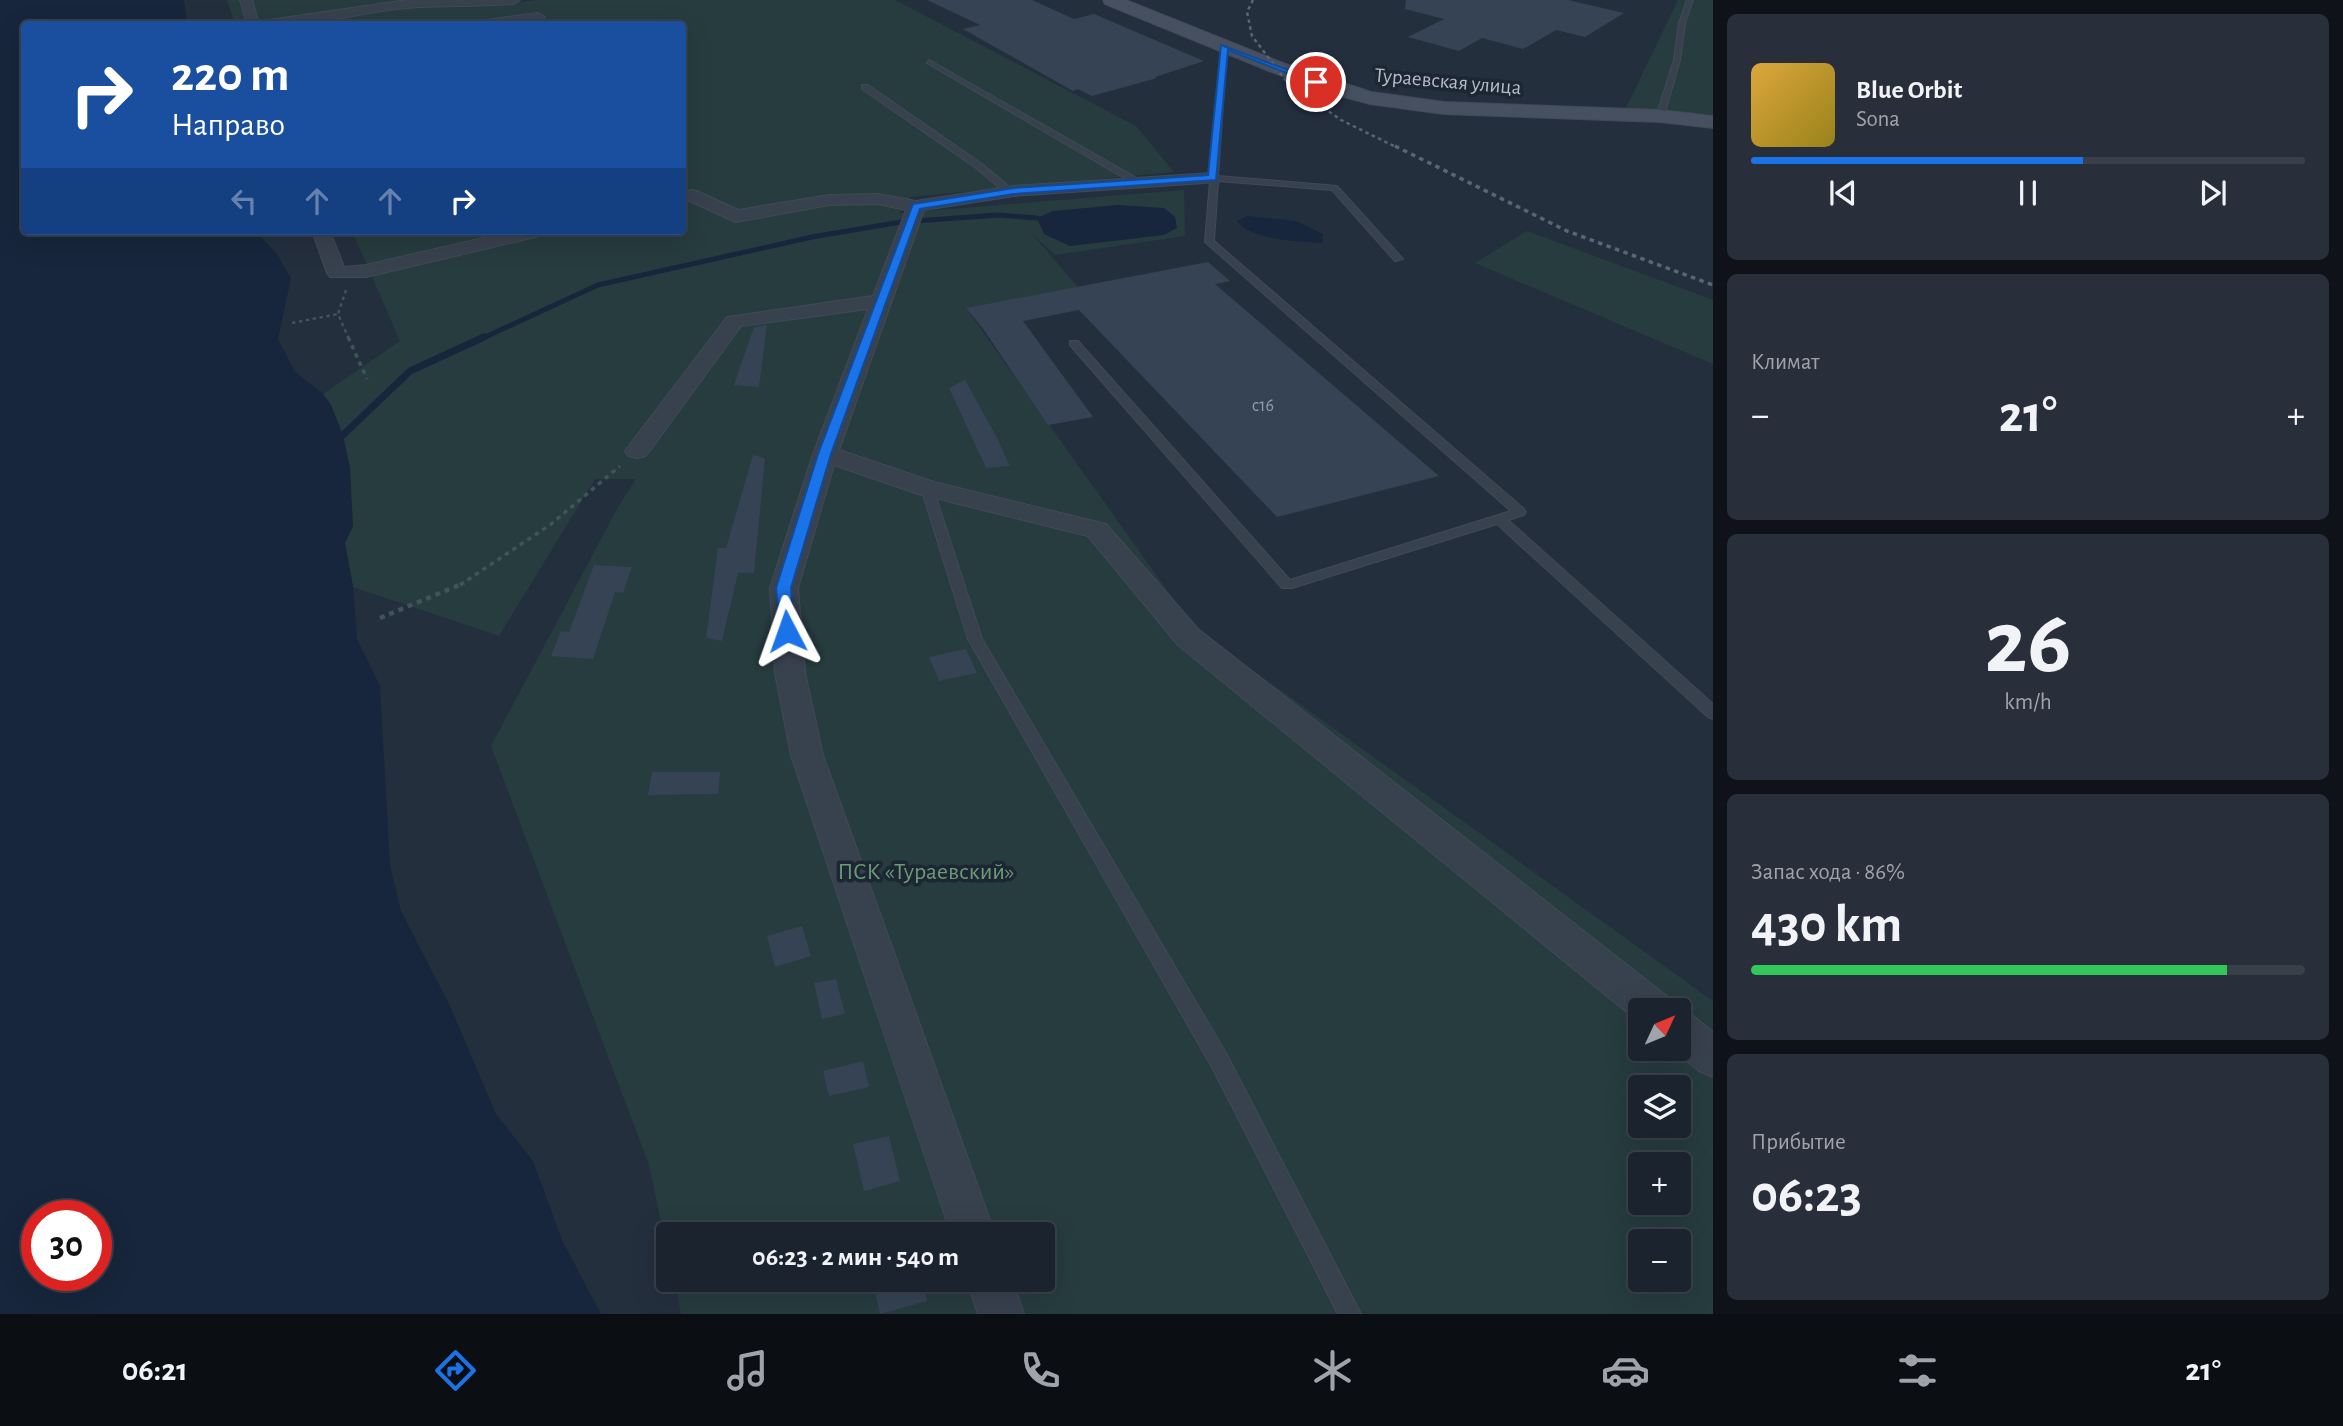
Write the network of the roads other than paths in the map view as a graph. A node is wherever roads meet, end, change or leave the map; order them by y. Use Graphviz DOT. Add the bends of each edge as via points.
graph roads {
  1 [pos="246,0"];
  2 [pos="514,0"];
  3 [pos="523,0"];
  4 [pos="1111,0"];
  5 [pos="1690,0"];
  6 [pos="407,2"];
  7 [pos="252,21"];
  8 [pos="288,21"];
  9 [pos="541,21"];
  10 [pos="1224,46"];
  11 [pos="929,62"];
  12 [pos="865,87"];
  13 [pos="1660,116"];
  14 [pos="1713,122"];
  15 [pos="1213,178"];
  16 [pos="1139,183"];
  17 [pos="686,192"];
  18 [pos="1010,192"];
  19 [pos="916,206"];
  20 [pos="322,235"];
  21 [pos="520,235"];
  22 [pos="1398,259"];
  23 [pos="881,302"];
  24 [pos="1074,343"];
  25 [pos="637,451"];
  26 [pos="825,454"];
  27 [pos="927,488"];
  28 [pos="1499,519"];
  29 [pos="1713,713"];
  30 [pos="1639,998"];
  31 [pos="1691,1040"];
  32 [pos="1713,1057"];
  33 [pos="969,1222"];
  34 [pos="993,1292"];
  35 [pos="1000,1314"];
  36 [pos="1350,1314"];
  1 -- 7 [label="street"];
  2 -- 6 [label="street"];
  3 -- 9 [label="street"];
  4 -- 10 [label="main road, Тураевская улица"];
  5 -- 13 [label="lane"];
  6 -- 8 [label="street"];
  10 -- 13 [label="main road, Тураевская улица" via="1336,89 1392,101 1444,108"];
  10 -- 15 [label="lane"];
  11 -- 16 [label="lane"];
  12 -- 18 [label="lane"];
  13 -- 14 [label="main road, Тураевская улица"];
  15 -- 16 [label="street"];
  15 -- 22 [label="lane" via="1334,188"];
  15 -- 28 [label="lane" via="1209,242 1520,512"];
  16 -- 18 [label="street"];
  17 -- 19 [label="street" via="736,216 829,200"];
  18 -- 19 [label="street"];
  19 -- 23 [label="street"];
  20 -- 21 [label="street" via="337,274"];
  23 -- 25 [label="street" via="734,321"];
  23 -- 26 [label="street"];
  24 -- 28 [label="lane" via="1287,585"];
  26 -- 27 [label="street"];
  26 -- 33 [label="street" via="784,588 790,673 807,755"];
  27 -- 30 [label="street" via="1097,530 1188,637"];
  27 -- 36 [label="lane" via="975,639 1220,1062"];
  28 -- 29 [label="lane"];
  31 -- 32 [label="street"];
  34 -- 35 [label="street"];
}
